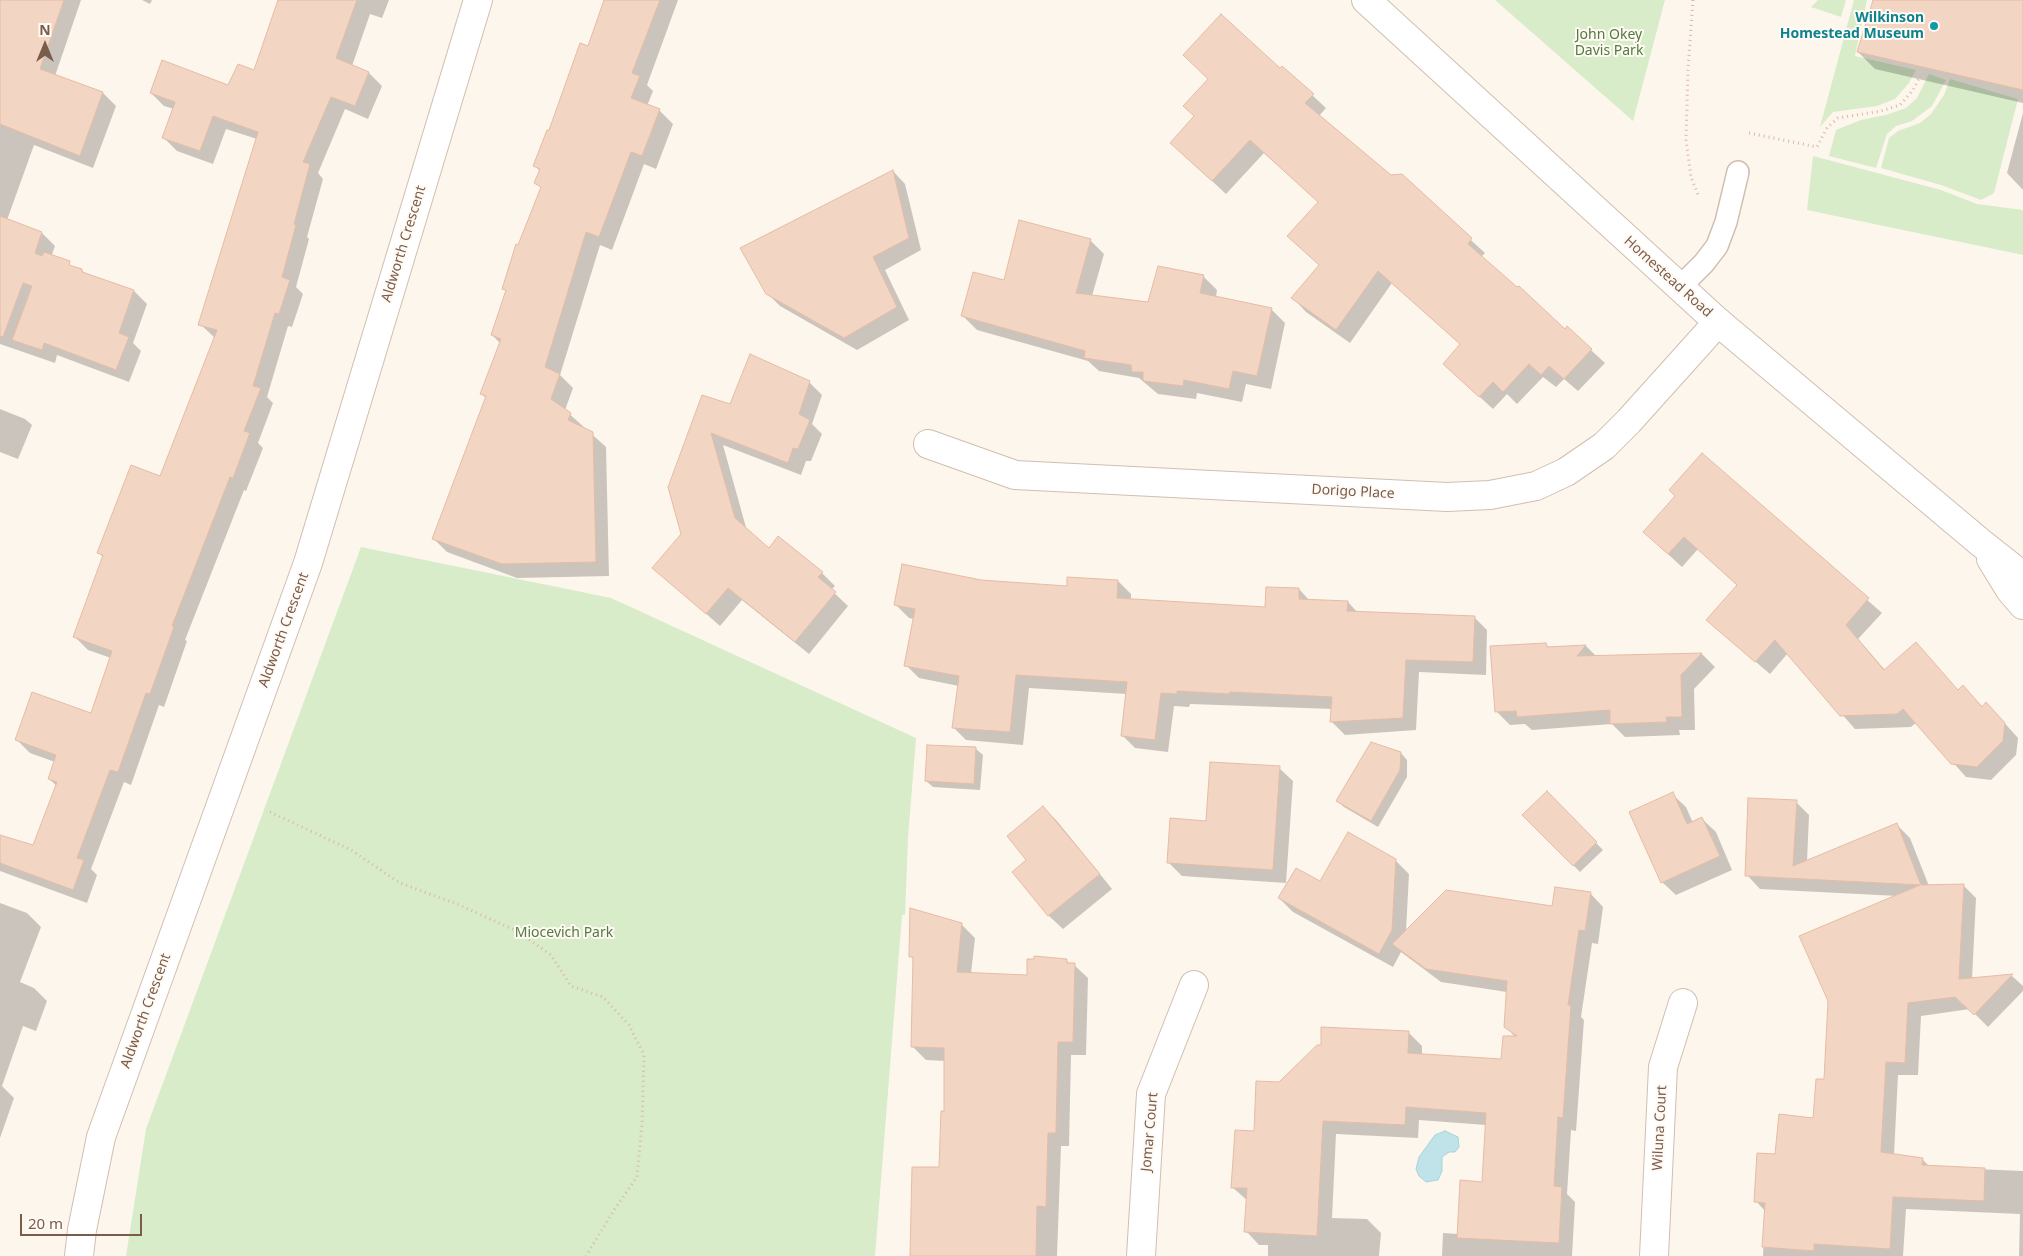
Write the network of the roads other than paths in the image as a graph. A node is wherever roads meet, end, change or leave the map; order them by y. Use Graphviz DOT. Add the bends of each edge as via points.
graph roads {
  1 [pos="478,0"];
  2 [pos="1366,0"];
  3 [pos="1738,172"];
  4 [pos="1680,287"];
  5 [pos="1718,322"];
  6 [pos="928,444"];
  7 [pos="1980,543"];
  8 [pos="2023,576"];
  9 [pos="2023,605"];
  10 [pos="1194,985"];
  11 [pos="1683,1004"];
  12 [pos="79,1256"];
  13 [pos="1140,1256"];
  14 [pos="1654,1256"];
  1 -- 12 [label="street, Aldworth Crescent" via="308,563 101,1137"];
  2 -- 4 [label="street, Homestead Road"];
  3 -- 4 [label="lane" via="1717,246"];
  4 -- 5 [label="street, Homestead Road"];
  5 -- 6 [label="street, Dorigo Place" via="1604,446 1566,472 1536,486 1490,495 1447,496 1015,476"];
  5 -- 7 [label="street, Homestead Road"];
  7 -- 8 [label="street, Homestead Road"];
  7 -- 9 [label="street, Homestead Road"];
  10 -- 13 [label="street, Jomar Court" via="1151,1094"];
  11 -- 14 [label="street, Wiluna Court" via="1663,1067"];
}
